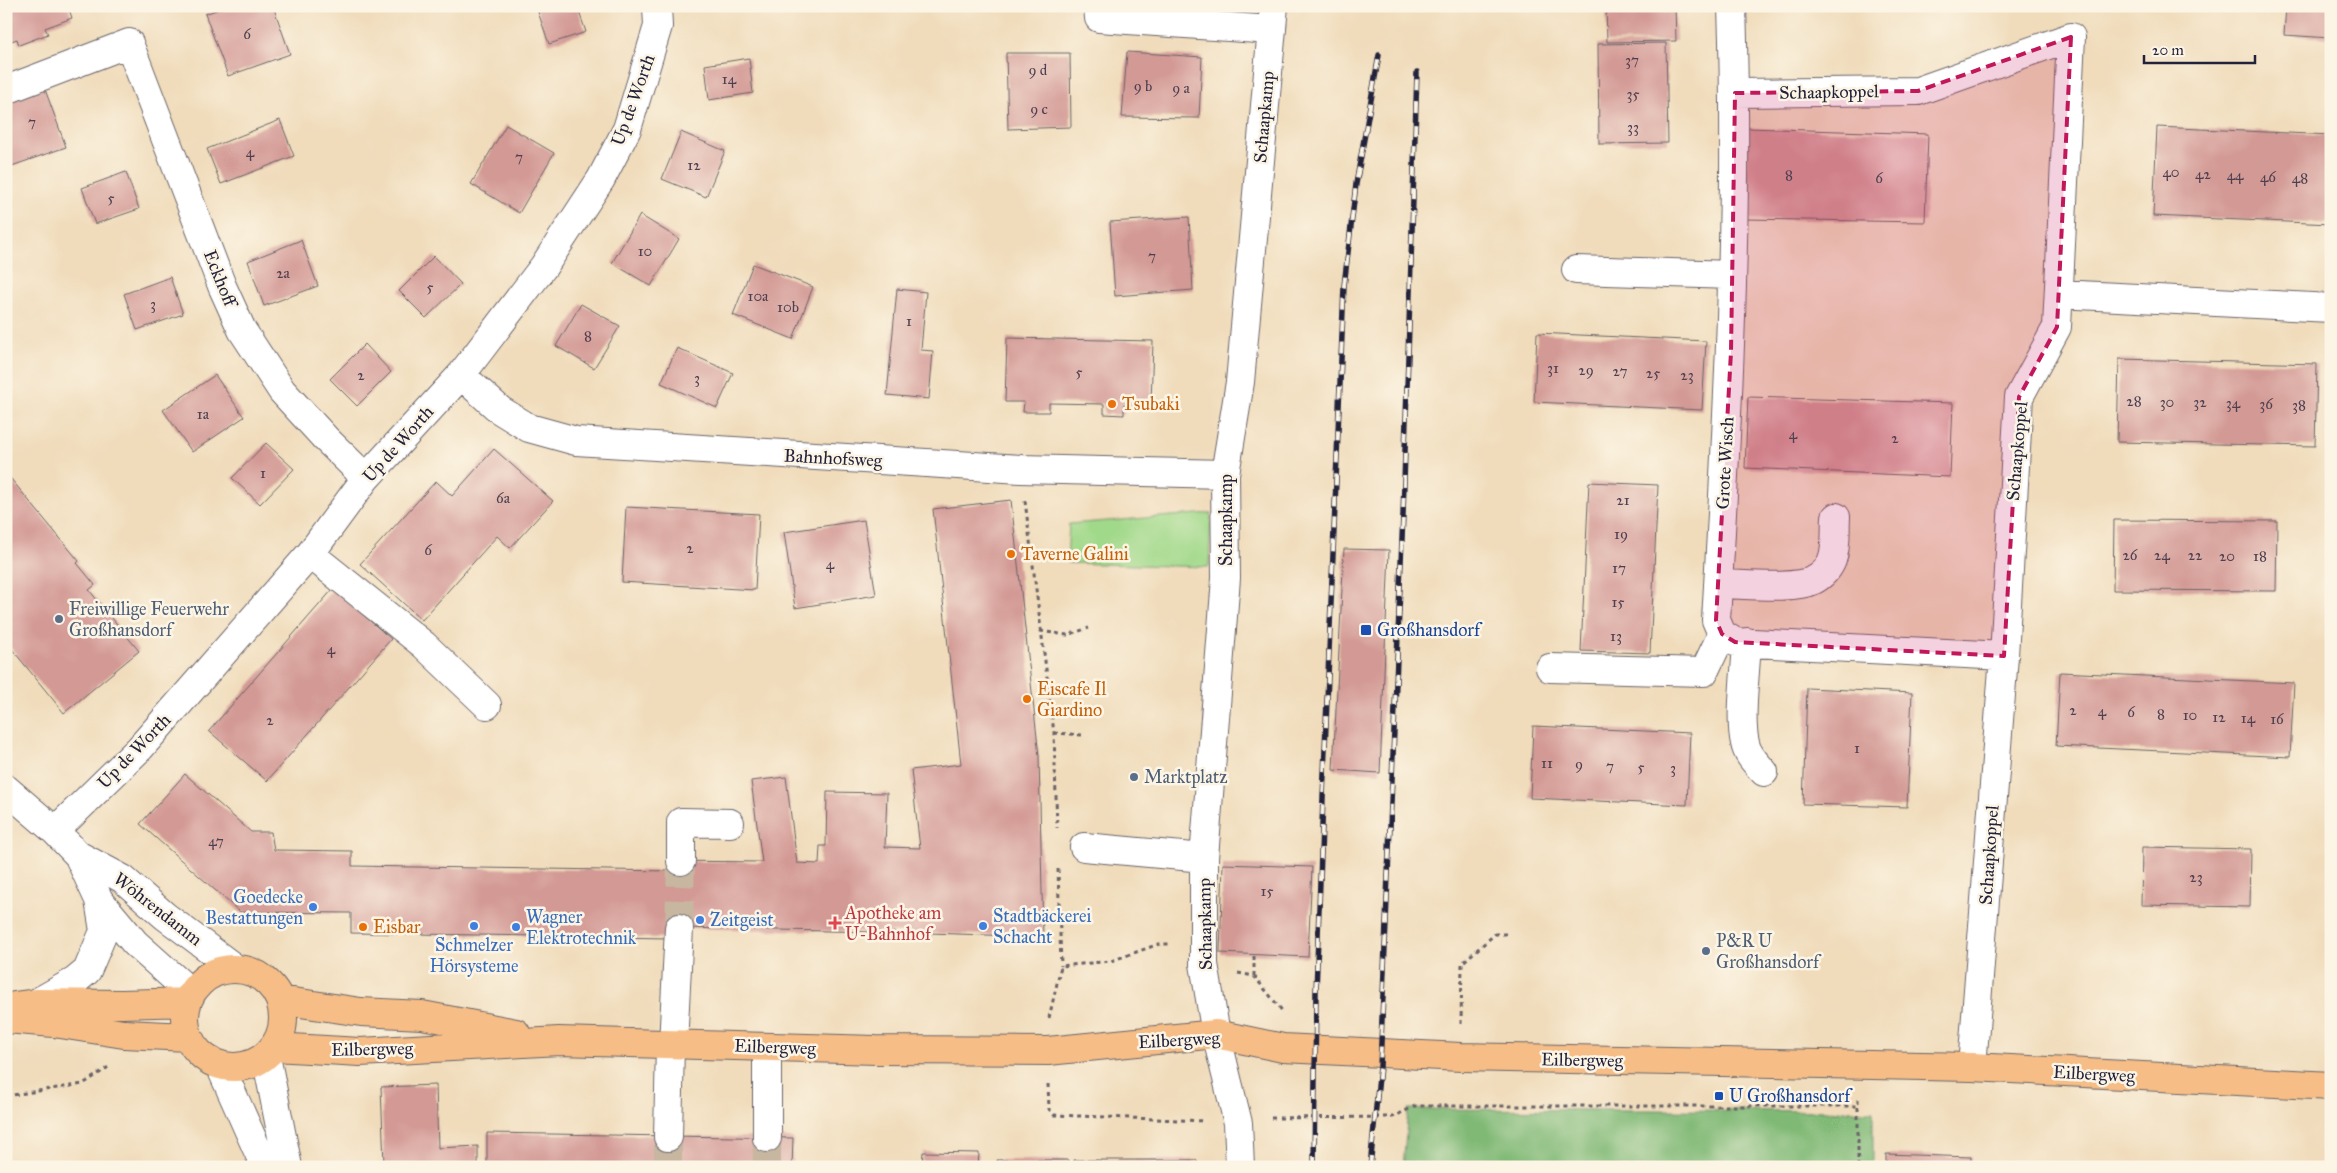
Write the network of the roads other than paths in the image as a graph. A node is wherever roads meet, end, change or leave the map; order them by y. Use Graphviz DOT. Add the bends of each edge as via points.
graph roads {
  1 [pos="657,6"];
  2 [pos="1098,6"];
  3 [pos="1732,6"];
  4 [pos="1273,18"];
  5 [pos="6,90"];
  6 [pos="1735,93"];
  7 [pos="1576,270"];
  8 [pos="1732,276"];
  9 [pos="2059,294"];
  10 [pos="2331,308"];
  11 [pos="461,374"];
  12 [pos="1225,474"];
  13 [pos="366,478"];
  14 [pos="1836,518"];
  15 [pos="310,554"];
  16 [pos="1718,584"];
  17 [pos="1735,638"];
  18 [pos="2004,656"];
  19 [pos="1550,668"];
  20 [pos="487,705"];
  21 [pos="1764,772"];
  22 [pos="6,789"];
  23 [pos="730,823"];
  24 [pos="54,831"];
  25 [pos="1084,847"];
  26 [pos="78,855"];
  27 [pos="1204,858"];
  28 [pos="681,861"];
  29 [pos="99,900"];
  30 [pos="679,928"];
  31 [pos="236,969"];
  32 [pos="189,997"];
  33 [pos="280,1000"];
  34 [pos="36,1003"];
  35 [pos="6,1008"];
  36 [pos="6,1019"];
  37 [pos="1216,1034"];
  38 [pos="188,1037"];
  39 [pos="559,1042"];
  40 [pos="672,1045"];
  41 [pos="767,1047"];
  42 [pos="270,1052"];
  43 [pos="220,1066"];
  44 [pos="1972,1068"];
  45 [pos="2331,1086"];
  46 [pos="668,1136"];
  47 [pos="767,1138"];
  48 [pos="265,1167"];
  49 [pos="288,1167"];
  50 [pos="1240,1167"];
  1 -- 11 [label="street, Up de Worth" via="658,26 627,129 601,179 544,266"];
  2 -- 4 [label="street" via="1099,18"];
  3 -- 6 [label="street, Grote Wisch"];
  4 -- 12 [label="street, Schaapkamp" via="1240,382"];
  5 -- 13 [label="street, Eckhoff" via="129,43 242,330 282,391"];
  6 -- 8 [label="street, Grote Wisch"];
  6 -- 9 [label="street, Schaapkoppel" via="1918,90 2071,37"];
  7 -- 8 [label="street"];
  8 -- 16 [label="street, Grote Wisch"];
  9 -- 10 [label="street"];
  9 -- 18 [label="street, Schaapkoppel" via="2057,327 2020,398"];
  11 -- 12 [label="street, Bahnhofsweg" via="500,410 529,428 576,441 1021,469"];
  11 -- 13 [label="street, Up de Worth"];
  12 -- 27 [label="street, Schaapkamp" via="1226,588"];
  13 -- 15 [label="street, Up de Worth"];
  14 -- 16 [label="street" via="1833,558 1826,571 1816,579 1785,585"];
  15 -- 20 [label="street" via="424,645"];
  15 -- 24 [label="street, Up de Worth" via="140,748"];
  16 -- 17 [label="street, Grote Wisch" via="1716,620"];
  17 -- 18 [label="street"];
  17 -- 19 [label="street" via="1704,672"];
  17 -- 21 [label="street, Grote Wisch" via="1744,742 1748,754"];
  18 -- 44 [label="street, Schaapkoppel"];
  22 -- 24 [label="street, Wöhrendamm"];
  23 -- 28 [label="street" via="681,822"];
  24 -- 26 [label="street, Wöhrendamm"];
  25 -- 27 [label="street"];
  26 -- 29 [label="street, Wöhrendamm"];
  26 -- 31 [label="street, Wöhrendamm" via="123,878 166,916"];
  27 -- 37 [label="street, Schaapkamp" via="1203,954"];
  29 -- 32 [label="street, Wöhrendamm"];
  29 -- 34 [label="street, Wöhrendamm" via="104,931 88,970"];
  30 -- 40 [label="street"];
  31 -- 32 [label="main road" via="210,975"];
  31 -- 33 [label="main road, Wöhrendamm" via="247,970 262,978"];
  32 -- 34 [label="main road" via="122,1004"];
  32 -- 38 [label="main road" via="184,1020"];
  33 -- 39 [label="main road, Eilbergweg" via="361,1012 422,1015"];
  33 -- 42 [label="main road" via="284,1012 283,1025"];
  34 -- 35 [label="main road"];
  36 -- 38 [label="main road" via="124,1034"];
  37 -- 41 [label="main road, Eilbergweg" via="1048,1051"];
  37 -- 44 [label="main road, Eilbergweg" via="1283,1048 1460,1057"];
  37 -- 50 [label="street, Schaapkamp" via="1238,1123"];
  38 -- 43 [label="main road" via="201,1055"];
  39 -- 40 [label="main road, Eilbergweg"];
  39 -- 42 [label="main road, Eilbergweg" via="360,1052"];
  40 -- 41 [label="main road, Eilbergweg"];
  40 -- 46 [label="street"];
  41 -- 47 [label="street"];
  42 -- 43 [label="main road" via="256,1063 244,1067"];
  42 -- 49 [label="street"];
  43 -- 48 [label="street"];
  44 -- 45 [label="main road, Eilbergweg"];
}
